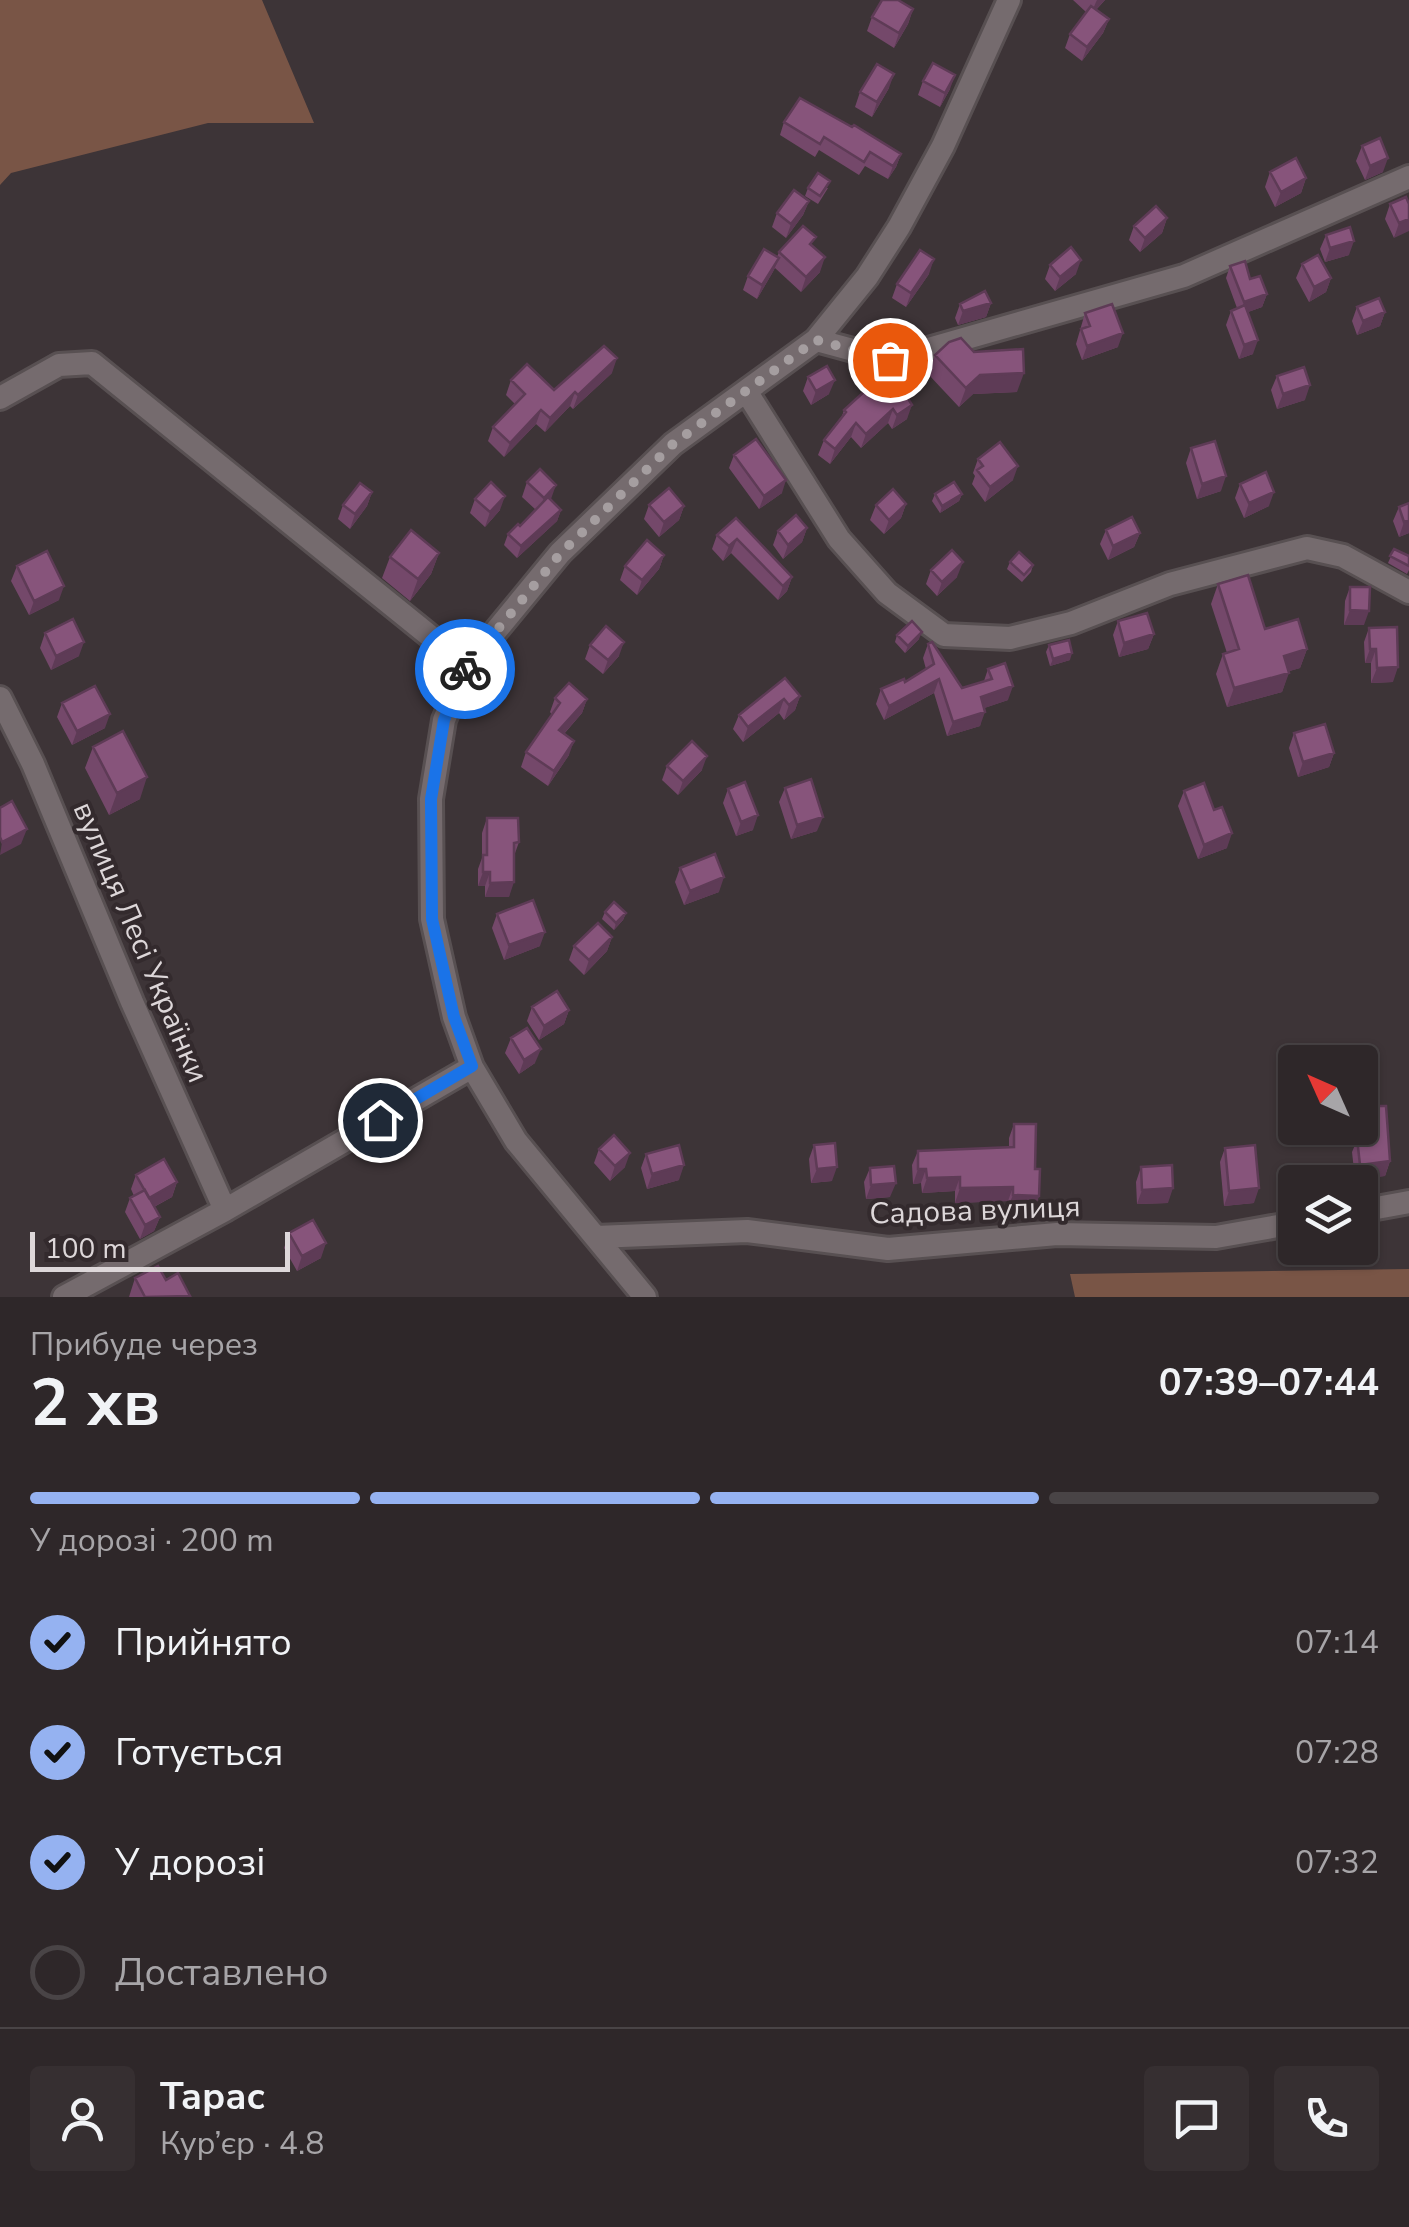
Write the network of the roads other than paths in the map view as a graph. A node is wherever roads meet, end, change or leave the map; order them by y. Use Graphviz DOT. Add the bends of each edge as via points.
graph roads {
  1 [pos="1009,0"];
  2 [pos="1409,178"];
  3 [pos="816,340"];
  4 [pos="746,391"];
  5 [pos="0,398"];
  6 [pos="1409,592"];
  7 [pos="467,666"];
  8 [pos="0,698"];
  9 [pos="472,1066"];
  10 [pos="1409,1202"];
  11 [pos="1378,1208"];
  12 [pos="226,1210"];
  13 [pos="1278,1226"];
  14 [pos="596,1237"];
  15 [pos="64,1297"];
  16 [pos="646,1297"];
  1 -- 3 [label="street" via="899,227"];
  2 -- 3 [label="street" via="1184,276 890,360"];
  3 -- 4 [label="street"];
  4 -- 6 [label="street" via="839,540 887,593 944,635 1010,638 1170,584 1308,548 1343,556"];
  4 -- 7 [label="street" via="673,444 560,554"];
  5 -- 7 [label="street" via="59,364 92,362"];
  7 -- 9 [label="street" via="444,720 431,799 432,919"];
  8 -- 12 [label="street, вулиця Лесі Українки"];
  9 -- 12 [label="street"];
  9 -- 14 [label="street" via="516,1141"];
  10 -- 11 [label="street"];
  12 -- 15 [label="street"];
  13 -- 14 [label="street, Садова вулиця" via="1216,1237 1056,1234 888,1249 746,1231"];
  14 -- 16 [label="street"];
}
